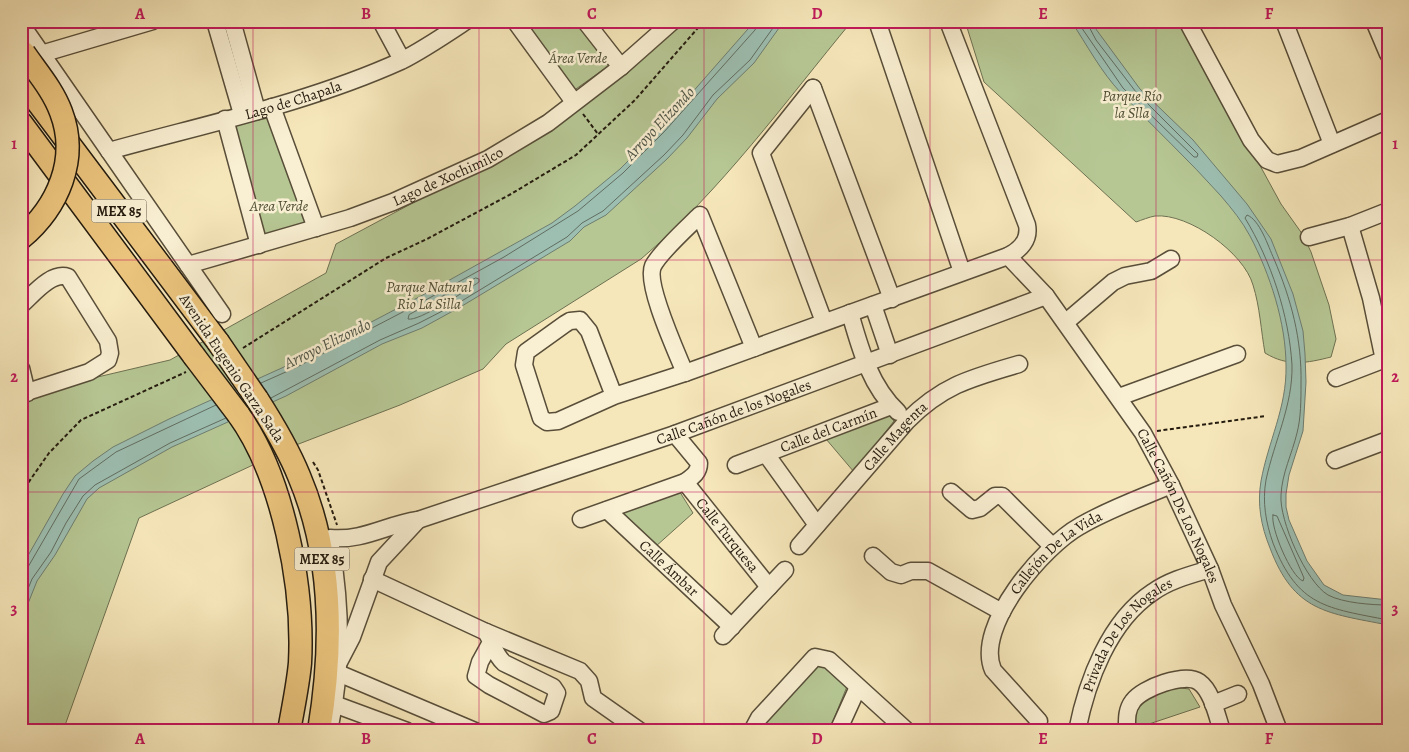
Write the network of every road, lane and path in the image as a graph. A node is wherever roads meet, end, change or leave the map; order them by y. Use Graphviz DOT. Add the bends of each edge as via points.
graph roads {
  1 [pos="153,21"];
  2 [pos="215,21"];
  3 [pos="232,21"];
  4 [pos="381,21"];
  5 [pos="466,21"];
  6 [pos="515,21"];
  7 [pos="585,21"];
  8 [pos="673,21"];
  9 [pos="704,21"];
  10 [pos="877,21"];
  11 [pos="948,21"];
  12 [pos="1186,21"];
  13 [pos="1284,21"];
  14 [pos="1374,21"];
  15 [pos="21,24"];
  16 [pos="29,52"];
  17 [pos="1388,54"];
  18 [pos="402,60"];
  19 [pos="621,67"];
  20 [pos="21,80"];
  21 [pos="574,102"];
  22 [pos="257,111"];
  23 [pos="225,119"];
  24 [pos="1388,120"];
  25 [pos="21,123"];
  26 [pos="598,135"];
  27 [pos="1332,144"];
  28 [pos="108,151"];
  29 [pos="1388,211"];
  30 [pos="1350,226"];
  31 [pos="316,228"];
  32 [pos="1309,237"];
  33 [pos="21,238"];
  34 [pos="259,245"];
  35 [pos="1008,256"];
  36 [pos="1171,259"];
  37 [pos="188,265"];
  38 [pos="962,272"];
  39 [pos="1046,296"];
  40 [pos="892,299"];
  41 [pos="21,305"];
  42 [pos="873,305"];
  43 [pos="850,313"];
  44 [pos="222,314"];
  45 [pos="824,322"];
  46 [pos="1066,322"];
  47 [pos="249,345"];
  48 [pos="754,348"];
  49 [pos="1237,354"];
  50 [pos="890,355"];
  51 [pos="1386,359"];
  52 [pos="1019,364"];
  53 [pos="865,365"];
  54 [pos="21,368"];
  55 [pos="685,373"];
  56 [pos="181,374"];
  57 [pos="1336,378"];
  58 [pos="24,394"];
  59 [pos="614,396"];
  60 [pos="1118,397"];
  61 [pos="891,406"];
  62 [pos="1266,416"];
  63 [pos="907,421"];
  64 [pos="675,434"];
  65 [pos="1143,434"];
  66 [pos="1388,440"];
  67 [pos="766,454"];
  68 [pos="1335,460"];
  69 [pos="736,466"];
  70 [pos="300,478"];
  71 [pos="685,482"];
  72 [pos="1171,485"];
  73 [pos="951,492"];
  74 [pos="21,493"];
  75 [pos="607,510"];
  76 [pos="581,519"];
  77 [pos="418,520"];
  78 [pos="817,524"];
  79 [pos="330,538"];
  80 [pos="799,546"];
  81 [pos="1052,546"];
  82 [pos="873,556"];
  83 [pos="1210,569"];
  84 [pos="785,570"];
  85 [pos="372,579"];
  86 [pos="769,587"];
  87 [pos="339,607"];
  88 [pos="362,610"];
  89 [pos="1002,612"];
  90 [pos="489,637"];
  91 [pos="337,669"];
  92 [pos="858,687"];
  93 [pos="1238,694"];
  94 [pos="334,704"];
  95 [pos="1212,704"];
  96 [pos="1038,721"];
  97 [pos="289,731"];
  98 [pos="319,731"];
  99 [pos="329,731"];
  100 [pos="407,731"];
  101 [pos="475,731"];
  102 [pos="640,731"];
  103 [pos="752,731"];
  104 [pos="838,731"];
  105 [pos="907,731"];
  106 [pos="1077,731"];
  107 [pos="1127,731"];
  108 [pos="1222,731"];
  109 [pos="1279,731"];
  1 -- 16 [label="street"];
  2 -- 22 [label="street"];
  3 -- 22 [label="street"];
  4 -- 18 [label="street"];
  5 -- 18 [label="street, Lago de Chapala"];
  6 -- 21 [label="street"];
  7 -- 19 [label="street"];
  8 -- 19 [label="street, Lago de Xochimilco"];
  9 -- 26 [label="path" via="635,100"];
  10 -- 38 [label="street"];
  11 -- 35 [label="street" via="1027,225 1025,241"];
  12 -- 27 [label="street" via="1251,140 1267,160 1277,164 1289,162"];
  13 -- 27 [label="street"];
  14 -- 17 [label="street"];
  15 -- 16 [label="street"];
  16 -- 28 [label="street"];
  16 -- 33 [label="highway, bridge" via="62,112 67,146 58,194 39,221"];
  18 -- 22 [label="street, Lago de Chapala" via="330,89"];
  19 -- 21 [label="street, Lago de Xochimilco"];
  20 -- 70 [label="highway, Avenida Eugenio Garza Sada / MEX 85, bridge" via="218,342 282,440"];
  21 -- 26 [label="path"];
  21 -- 31 [label="street, Lago de Xochimilco" via="532,134 488,159 393,202"];
  22 -- 23 [label="street, Lago de Chapala"];
  22 -- 31 [label="street"];
  23 -- 28 [label="street, Lago de Chapala"];
  23 -- 34 [label="street"];
  24 -- 27 [label="street"];
  25 -- 97 [label="highway, Avenida Eugenio Garza Sada / MEX 85, bridge" via="249,429 282,511 294,569 300,664"];
  26 -- 47 [label="path" via="576,155 511,194 386,258"];
  28 -- 37 [label="street"];
  29 -- 30 [label="street"];
  30 -- 32 [label="street"];
  30 -- 51 [label="street"];
  31 -- 34 [label="street, Lago de Xochimilco"];
  34 -- 37 [label="street, Lago de Xochimilco"];
  35 -- 38 [label="street"];
  35 -- 39 [label="street, Calle Cañón De Los Nogales"];
  36 -- 46 [label="street" via="1151,271 1125,276 1114,282"];
  37 -- 44 [label="street"];
  38 -- 40 [label="street"];
  39 -- 46 [label="street, Calle Cañón De Los Nogales"];
  39 -- 50 [label="street, Calle Cañón de los Nogales"];
  40 -- 42 [label="street"];
  40 -- 45 [label="street" via="813,88 761,153"];
  41 -- 58 [label="street" via="56,277 64,275 72,281 108,341 110,353 108,360 89,372"];
  42 -- 43 [label="street"];
  42 -- 50 [label="street"];
  43 -- 45 [label="street"];
  43 -- 53 [label="street"];
  45 -- 48 [label="street"];
  46 -- 60 [label="street, Calle Cañón De Los Nogales"];
  48 -- 55 [label="street"];
  48 -- 55 [label="street" via="700,215 656,262 651,277"];
  49 -- 60 [label="street"];
  50 -- 53 [label="street, Calle Cañón de los Nogales"];
  51 -- 57 [label="street"];
  52 -- 63 [label="street, Calle Magenta" via="949,387 925,403"];
  53 -- 61 [label="street"];
  53 -- 64 [label="street, Calle Cañón de los Nogales"];
  54 -- 58 [label="street"];
  55 -- 59 [label="street"];
  56 -- 74 [label="path" via="81,420 48,453"];
  59 -- 59 [label="street" via="589,331 580,320 570,320 526,352 527,373 539,414 546,422 558,421"];
  60 -- 65 [label="street, Calle Cañón De Los Nogales"];
  61 -- 63 [label="street"];
  61 -- 67 [label="street, Calle del Carmín"];
  62 -- 65 [label="path"];
  63 -- 78 [label="street, Calle Magenta"];
  64 -- 71 [label="street, Calle Turquesa" via="699,465 696,474"];
  64 -- 77 [label="street, Calle Cañón de los Nogales"];
  65 -- 72 [label="street, Calle Cañón De Los Nogales"];
  66 -- 68 [label="street"];
  67 -- 69 [label="street, Calle del Carmín"];
  67 -- 78 [label="street"];
  70 -- 79 [label="street" via="318,505"];
  70 -- 98 [label="highway, Avenida Eugenio Garza Sada / MEX 85" via="316,532 328,616 328,670"];
  71 -- 75 [label="street, Calle Turquesa"];
  71 -- 86 [label="street, Calle Turquesa"];
  72 -- 81 [label="street, Callejón De La Vida" via="1079,526"];
  72 -- 83 [label="street, Calle Cañón De Los Nogales"];
  73 -- 81 [label="street" via="972,510 995,496 1002,496"];
  75 -- 76 [label="street, Calle Turquesa"];
  75 -- 86 [label="street, Calle Ámbar" via="728,632"];
  77 -- 79 [label="street, Calle Cañón de los Nogales" via="402,522 363,537 348,540"];
  77 -- 85 [label="street, Calle Cañón de los Nogales" via="388,551"];
  78 -- 80 [label="street, Calle Magenta"];
  79 -- 87 [label="street"];
  81 -- 89 [label="street, Callejón De La Vida"];
  82 -- 89 [label="street" via="891,572 901,575 928,571"];
  83 -- 106 [label="street, Privada De Los Nogales" via="1176,580 1138,602 1100,659 1083,698"];
  83 -- 109 [label="street, Calle Cañón De Los Nogales"];
  84 -- 86 [label="street"];
  85 -- 88 [label="street, Calle Cañón de los Nogales"];
  85 -- 90 [label="street"];
  87 -- 88 [label="street"];
  87 -- 91 [label="street"];
  88 -- 91 [label="street, Calle Cañón de los Nogales"];
  89 -- 96 [label="street, Callejón De La Vida" via="989,646 989,661 993,670"];
  90 -- 90 [label="street" via="504,663 553,687 557,693 551,711 544,714 476,676"];
  90 -- 102 [label="street" via="580,671 589,681 593,698"];
  91 -- 94 [label="street"];
  91 -- 101 [label="street"];
  92 -- 103 [label="street" via="829,660 815,657 759,718"];
  92 -- 104 [label="street"];
  92 -- 105 [label="street"];
  93 -- 95 [label="street"];
  94 -- 99 [label="street"];
  94 -- 100 [label="street"];
  95 -- 107 [label="street" via="1199,681 1180,678 1133,700 1128,709"];
  95 -- 108 [label="street"];
}
